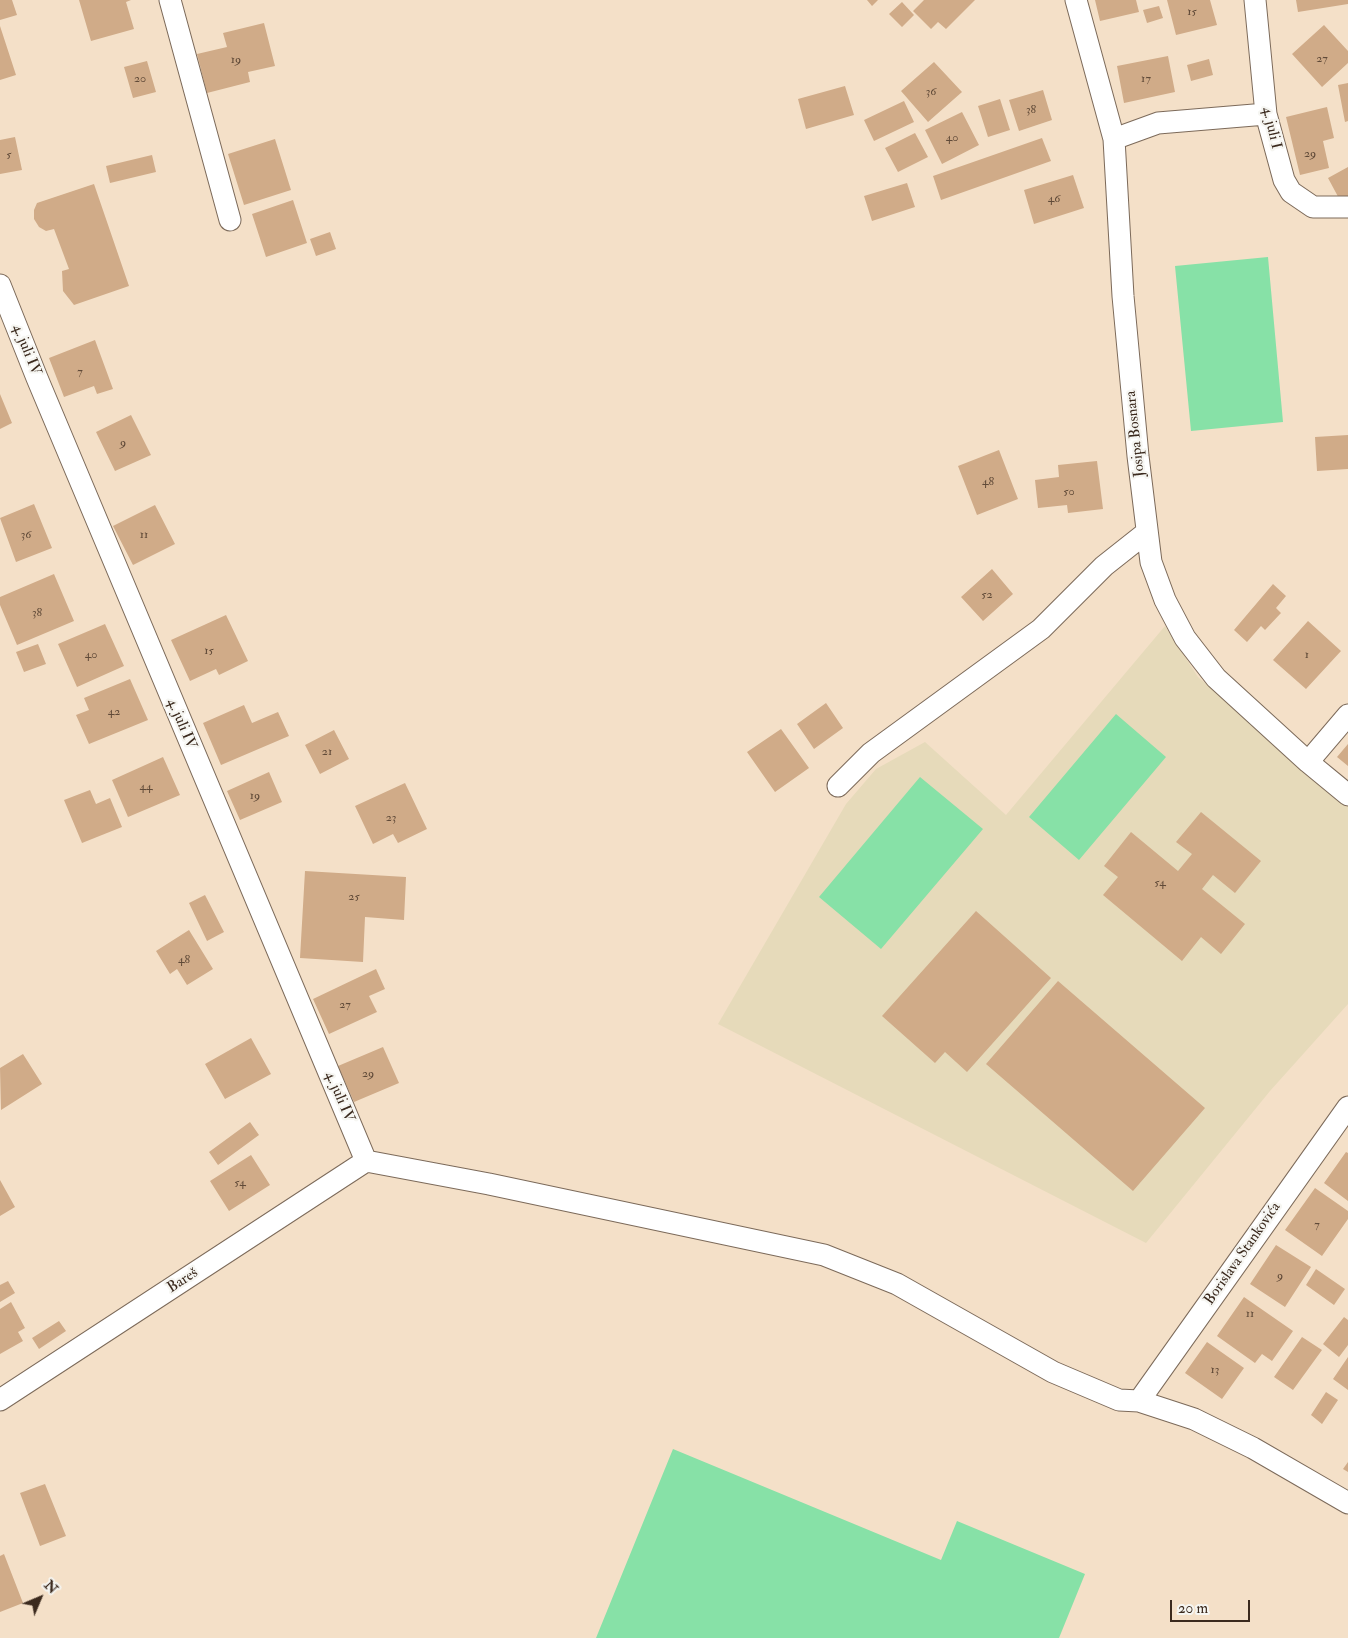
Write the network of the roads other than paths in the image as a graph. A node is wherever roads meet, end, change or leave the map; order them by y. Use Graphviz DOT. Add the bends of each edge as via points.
graph roads {
  1 [pos="170,0"];
  2 [pos="1076,0"];
  3 [pos="1255,0"];
  4 [pos="1266,114"];
  5 [pos="1114,139"];
  6 [pos="1348,208"];
  7 [pos="230,220"];
  8 [pos="0,285"];
  9 [pos="1147,532"];
  10 [pos="1348,715"];
  11 [pos="1308,762"];
  12 [pos="838,786"];
  13 [pos="1348,794"];
  14 [pos="1348,1106"];
  15 [pos="366,1161"];
  16 [pos="0,1400"];
  17 [pos="1139,1401"];
  18 [pos="1348,1503"];
  1 -- 7 [label="street"];
  2 -- 5 [label="street, Josipa Bosnara"];
  3 -- 4 [label="street, 4. juli I"];
  4 -- 5 [label="street" via="1158,124"];
  4 -- 6 [label="street, 4. juli I" via="1284,180 1291,192 1313,208"];
  5 -- 9 [label="street, Josipa Bosnara" via="1123,296"];
  8 -- 15 [label="street, 4. juli IV"];
  9 -- 11 [label="street, Josipa Bosnara" via="1151,562 1165,600 1185,638 1216,678"];
  9 -- 12 [label="street" via="1104,566 1041,629 871,753"];
  10 -- 11 [label="street"];
  11 -- 13 [label="street, Josipa Bosnara"];
  14 -- 17 [label="street, Borislava Stankovića"];
  15 -- 16 [label="street, Bareš"];
  15 -- 17 [label="street" via="463,1178 824,1255 897,1284 1053,1372 1119,1400"];
  17 -- 18 [label="street" via="1194,1419 1253,1448"];
}
